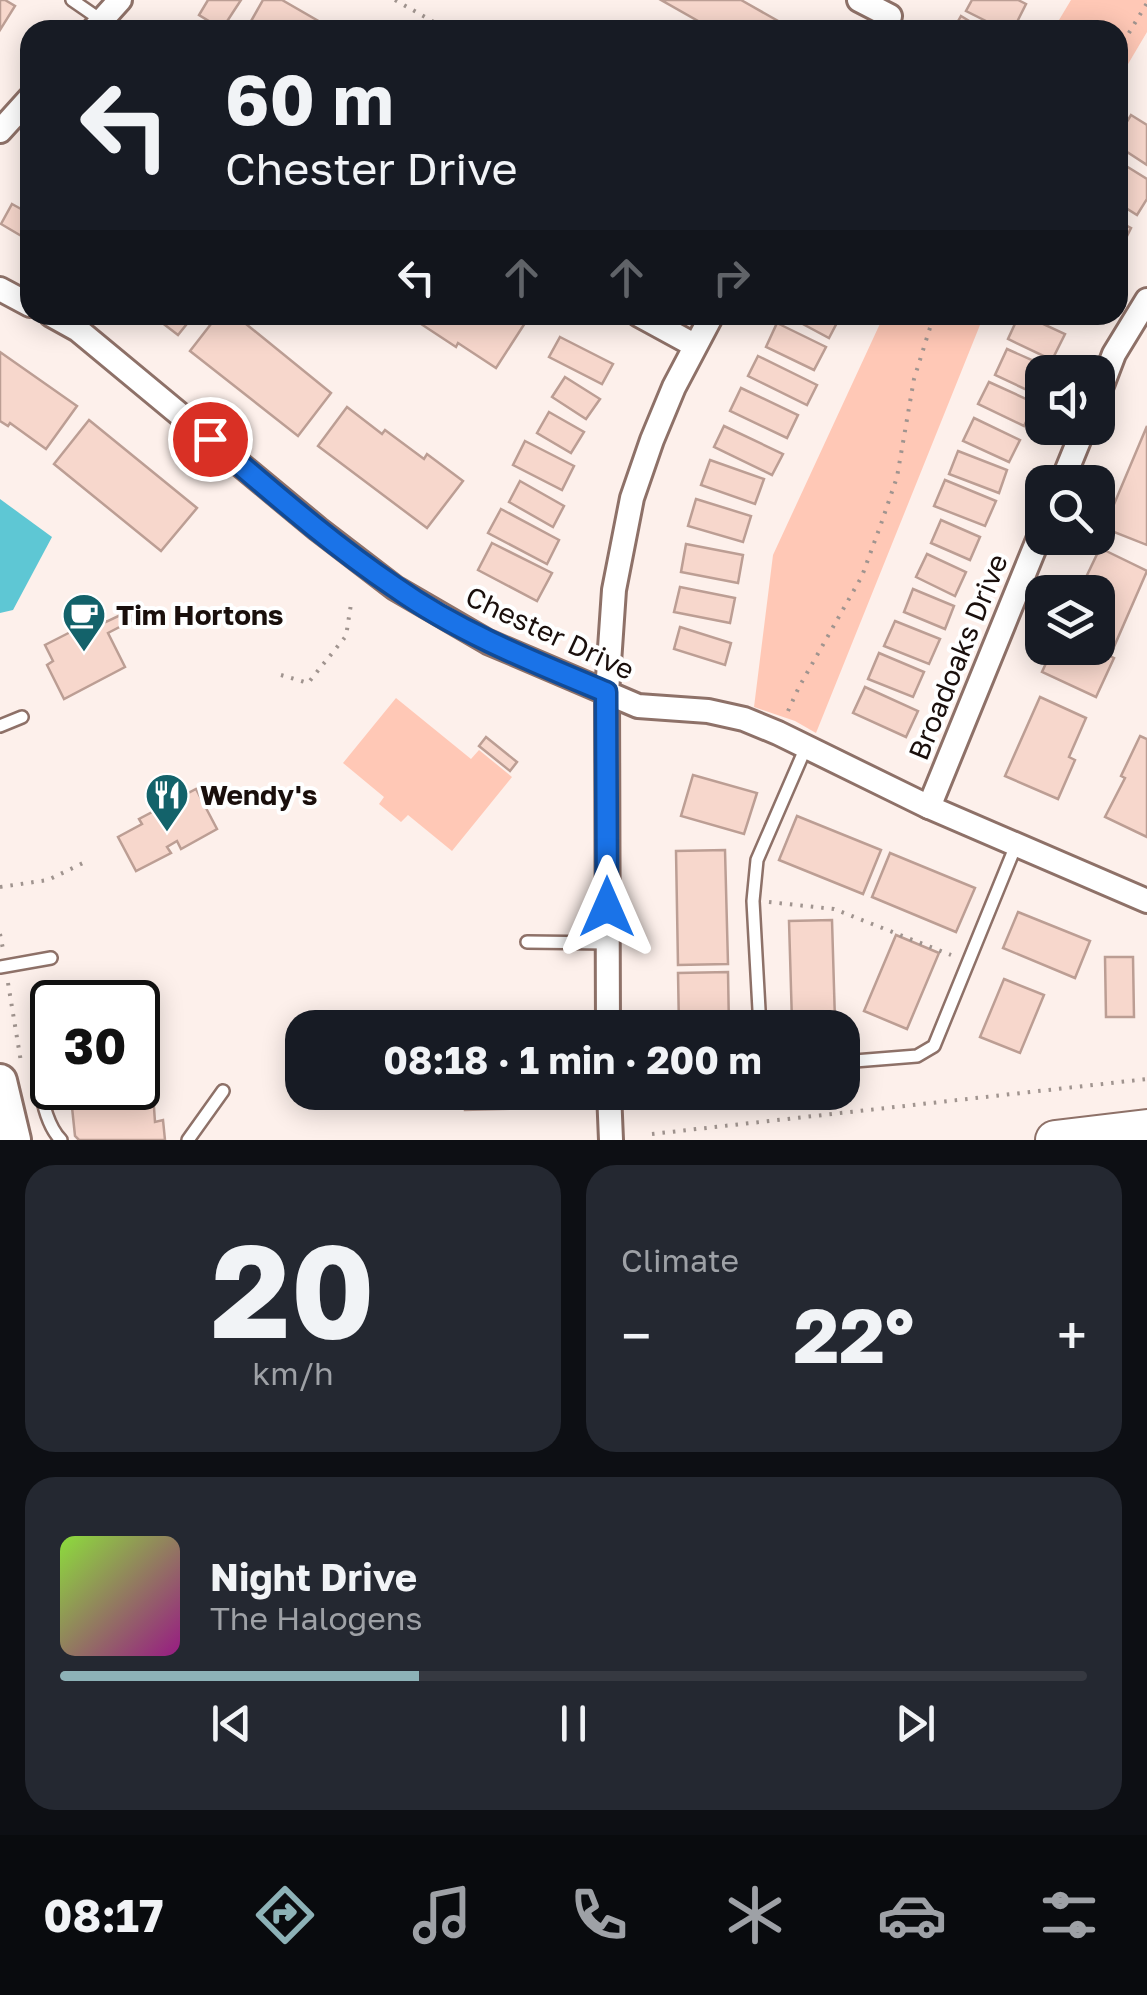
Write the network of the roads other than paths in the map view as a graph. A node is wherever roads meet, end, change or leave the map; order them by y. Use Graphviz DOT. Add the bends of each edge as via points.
graph roads {
  1 [pos="72,0"];
  2 [pos="858,0"];
  3 [pos="890,15"];
  4 [pos="96,20"];
  5 [pos="20,109"];
  6 [pos="0,130"];
  7 [pos="1147,300"];
  8 [pos="69,325"];
  9 [pos="657,325"];
  10 [pos="706,325"];
  11 [pos="694,345"];
  12 [pos="1114,355"];
  13 [pos="1032,555"];
  14 [pos="606,692"];
  15 [pos="22,717"];
  16 [pos="0,726"];
  17 [pos="806,747"];
  18 [pos="929,807"];
  19 [pos="1016,844"];
  20 [pos="1147,901"];
  21 [pos="528,942"];
  22 [pos="607,943"];
  23 [pos="52,958"];
  24 [pos="3,966"];
  25 [pos="608,1010"];
  26 [pos="759,1010"];
  27 [pos="860,1061"];
  28 [pos="12,1078"];
  29 [pos="223,1091"];
  30 [pos="46,1110"];
  31 [pos="610,1110"];
  32 [pos="1147,1129"];
  33 [pos="14,1140"];
  34 [pos="61,1140"];
  35 [pos="188,1140"];
  36 [pos="611,1140"];
  37 [pos="1055,1140"];
  1 -- 4 [label="lane"];
  2 -- 3 [label="street"];
  5 -- 6 [label="street"];
  7 -- 12 [label="street"];
  8 -- 14 [label="street, Chester Drive" via="395,588 488,642"];
  9 -- 11 [label="street"];
  10 -- 11 [label="street"];
  11 -- 14 [label="street" via="632,498 614,590"];
  13 -- 18 [label="street, Broadoaks Drive"];
  14 -- 17 [label="street, Chester Drive" via="638,706 744,719"];
  14 -- 22 [label="street"];
  15 -- 16 [label="lane"];
  17 -- 18 [label="street, Chester Drive"];
  17 -- 26 [label="lane" via="757,860"];
  18 -- 19 [label="street, Chester Drive"];
  19 -- 20 [label="street, Chester Drive"];
  19 -- 27 [label="lane" via="934,1046 917,1056"];
  21 -- 22 [label="lane"];
  22 -- 25 [label="street"];
  23 -- 24 [label="lane"];
  28 -- 33 [label="main road"];
  29 -- 35 [label="lane"];
  30 -- 34 [label="lane"];
  31 -- 36 [label="street"];
  32 -- 37 [label="main road"];
}
